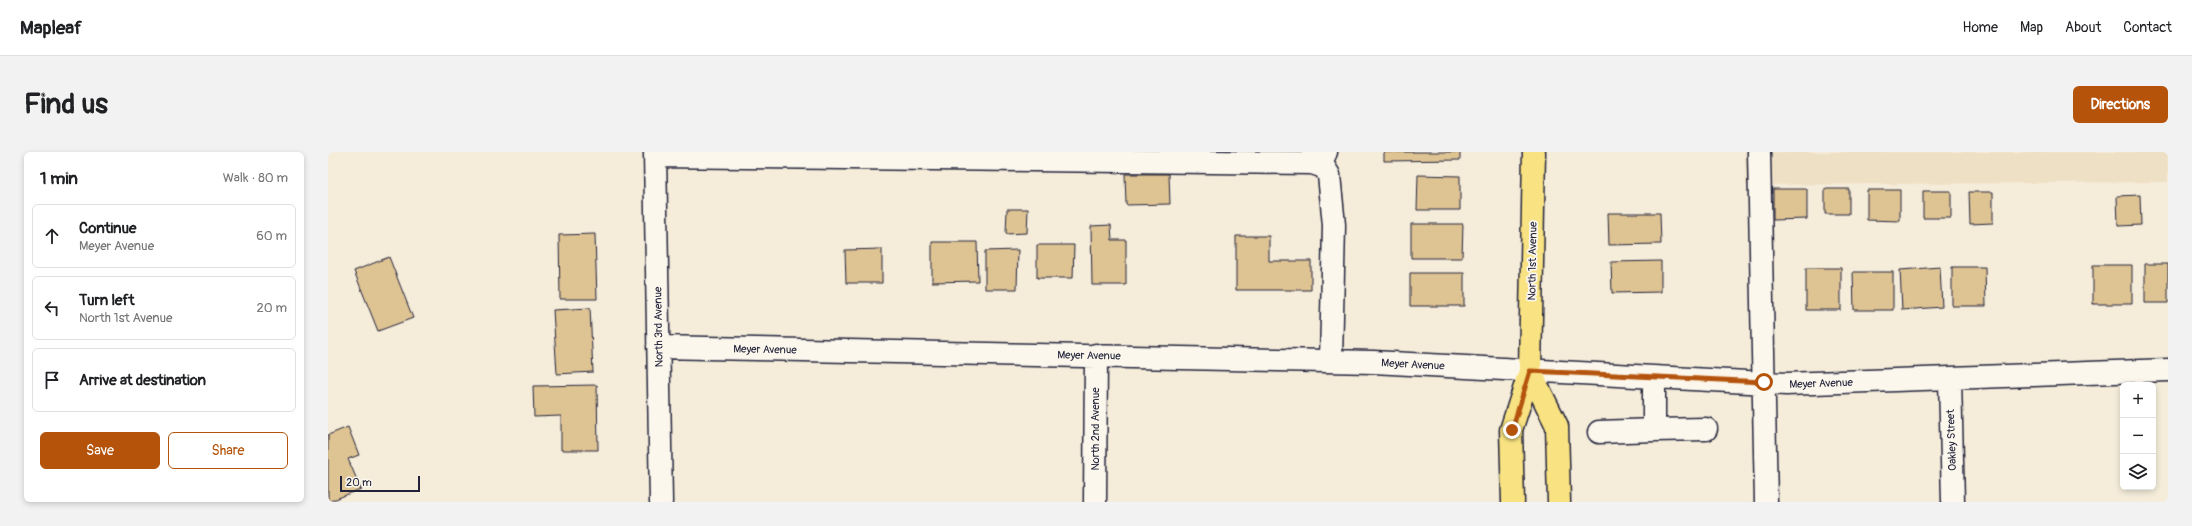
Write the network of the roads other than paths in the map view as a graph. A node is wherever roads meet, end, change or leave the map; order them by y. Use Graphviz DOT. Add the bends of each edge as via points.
graph roads {
  1 [pos="1534,152"];
  2 [pos="1759,152"];
  3 [pos="656,154"];
  4 [pos="1319,158"];
  5 [pos="658,347"];
  6 [pos="1096,355"];
  7 [pos="1331,360"];
  8 [pos="2168,370"];
  9 [pos="1530,371"];
  10 [pos="1654,378"];
  11 [pos="1950,379"];
  12 [pos="1764,382"];
  13 [pos="1706,429"];
  14 [pos="1654,430"];
  15 [pos="1599,432"];
  16 [pos="661,502"];
  17 [pos="1095,502"];
  18 [pos="1512,502"];
  19 [pos="1559,502"];
  20 [pos="1766,502"];
  21 [pos="1953,502"];
  1 -- 9 [label="main road, North 1st Avenue"];
  2 -- 12 [label="street"];
  3 -- 4 [label="street"];
  3 -- 5 [label="street, North 3rd Avenue"];
  4 -- 7 [label="street" via="1329,175 1334,225"];
  5 -- 6 [label="street, Meyer Avenue"];
  5 -- 16 [label="street, North 3rd Avenue"];
  6 -- 7 [label="street, Meyer Avenue"];
  6 -- 17 [label="street, North 2nd Avenue"];
  7 -- 9 [label="street, Meyer Avenue"];
  8 -- 11 [label="street, Meyer Avenue"];
  9 -- 10 [label="street, Meyer Avenue"];
  9 -- 18 [label="main road, North 1st Avenue" via="1512,430"];
  9 -- 19 [label="main road, North 1st Avenue" via="1557,426"];
  10 -- 12 [label="street, Meyer Avenue"];
  10 -- 14 [label="street"];
  11 -- 12 [label="street, Meyer Avenue" via="1786,384"];
  11 -- 21 [label="street, Oakley Street"];
  12 -- 20 [label="street"];
  13 -- 14 [label="street"];
  14 -- 15 [label="street"];
}
